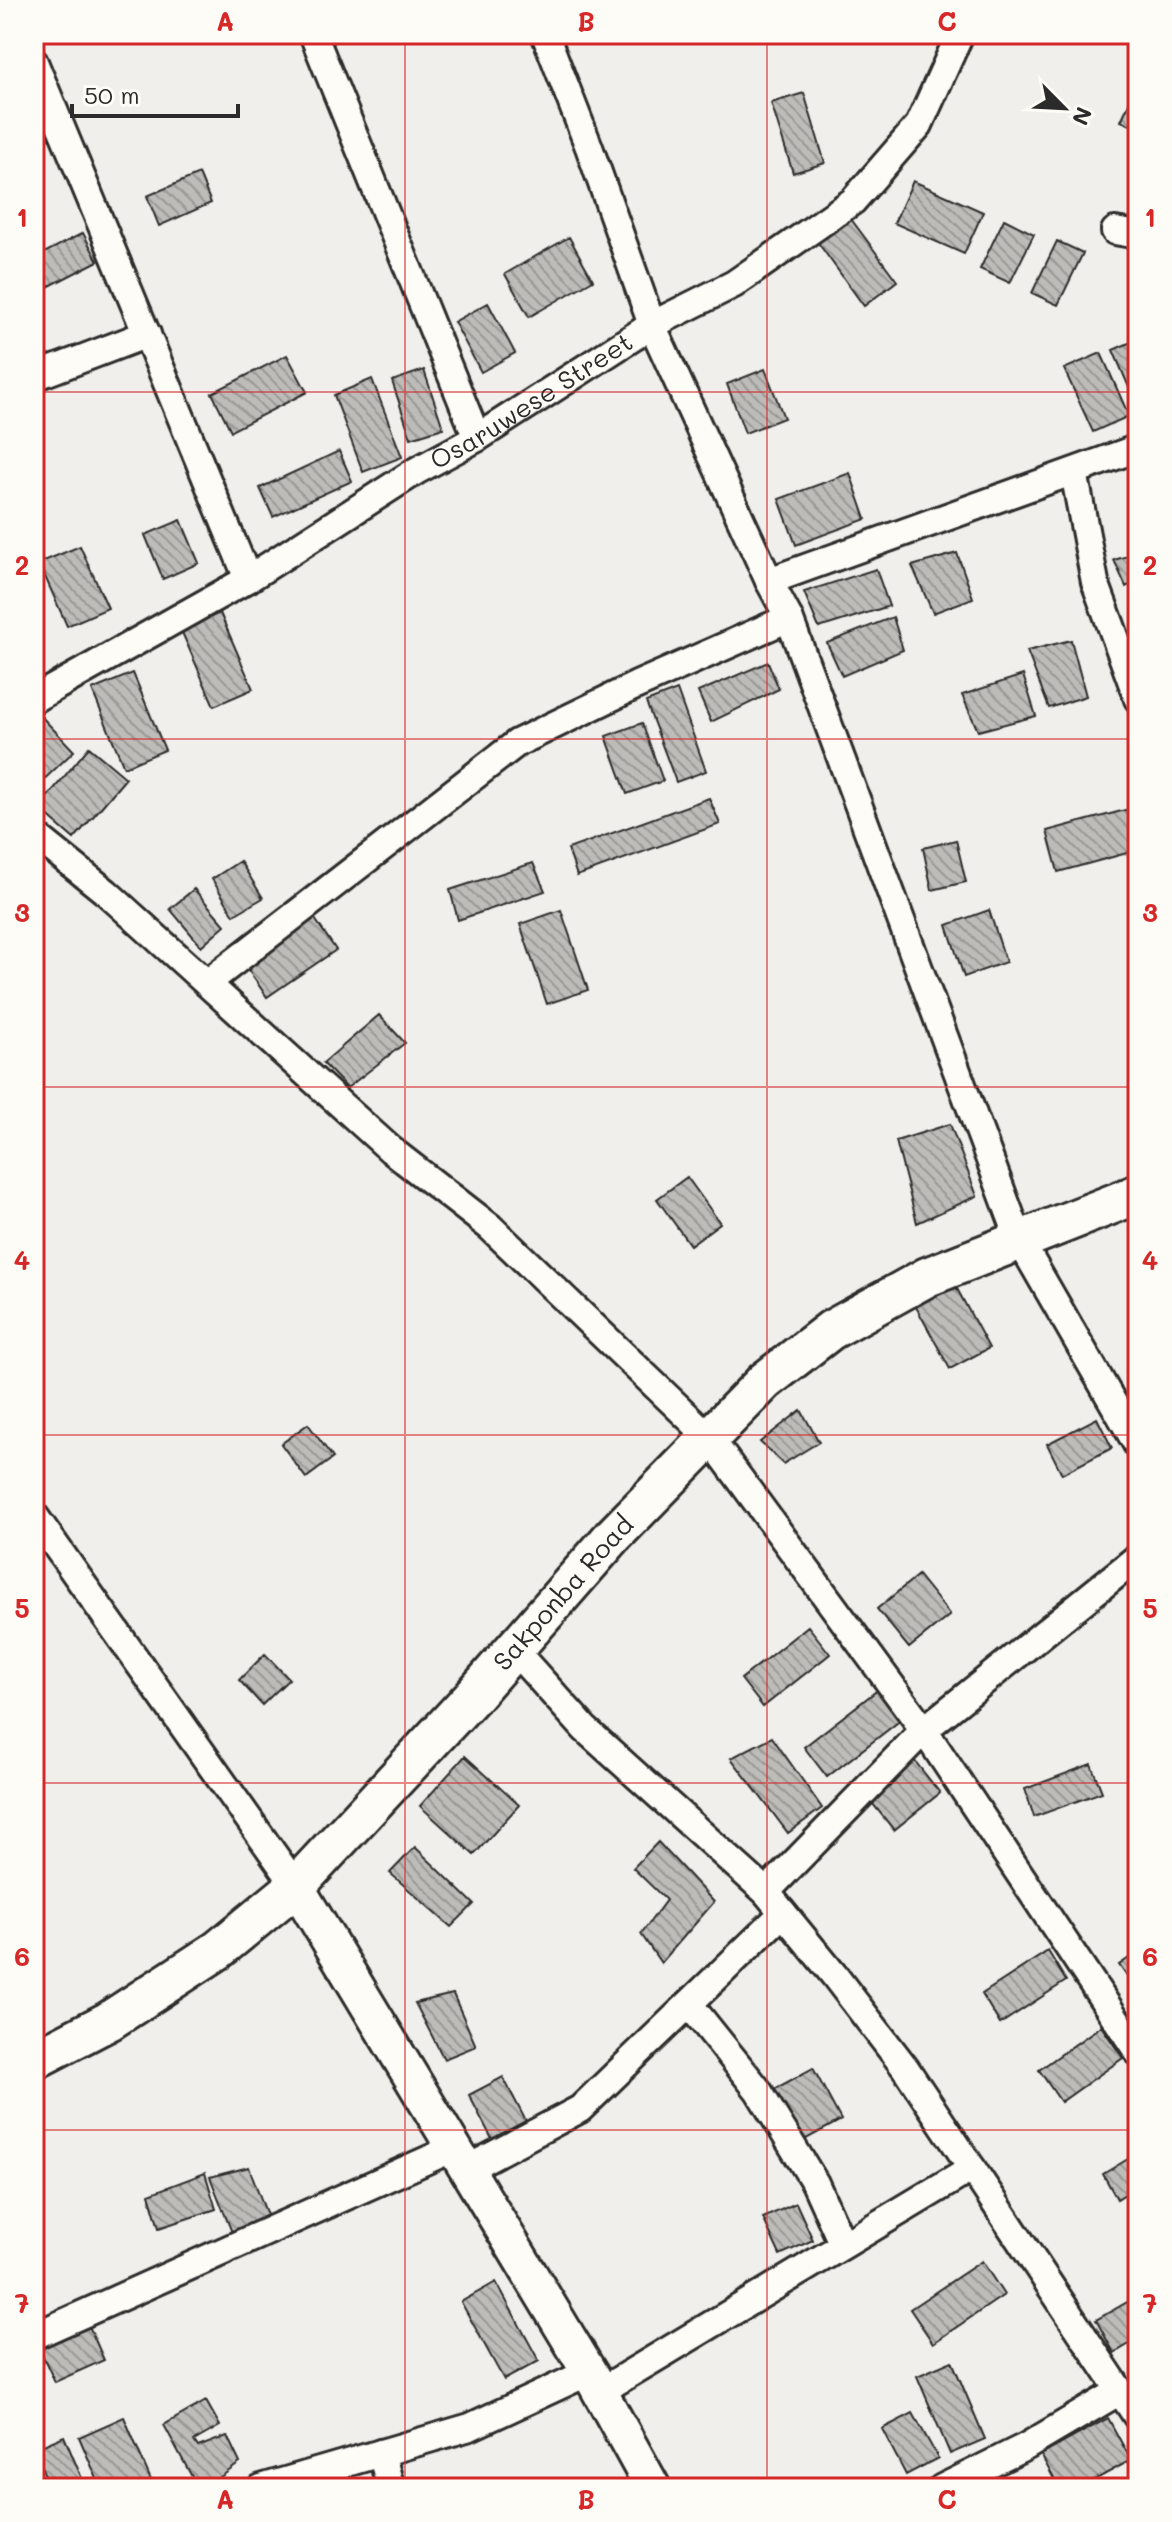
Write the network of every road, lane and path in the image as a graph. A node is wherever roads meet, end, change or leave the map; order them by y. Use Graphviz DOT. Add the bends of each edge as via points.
graph roads {
  1 [pos="313,34"];
  2 [pos="545,34"];
  3 [pos="960,34"];
  4 [pos="34,62"];
  5 [pos="652,325"];
  6 [pos="147,334"];
  7 [pos="34,377"];
  8 [pos="477,438"];
  9 [pos="1138,448"];
  10 [pos="1074,472"];
  11 [pos="248,579"];
  12 [pos="769,581"];
  13 [pos="789,618"];
  14 [pos="34,699"];
  15 [pos="1138,699"];
  16 [pos="34,834"];
  17 [pos="207,983"];
  18 [pos="1138,1194"];
  19 [pos="1020,1241"];
  20 [pos="709,1437"];
  21 [pos="1138,1446"];
  22 [pos="34,1515"];
  23 [pos="1138,1557"];
  24 [pos="514,1650"];
  25 [pos="924,1730"];
  26 [pos="296,1886"];
  27 [pos="766,1892"];
  28 [pos="783,1913"];
  29 [pos="689,2004"];
  30 [pos="1138,2052"];
  31 [pos="34,2060"];
  32 [pos="461,2158"];
  33 [pos="972,2168"];
  34 [pos="843,2245"];
  35 [pos="34,2336"];
  36 [pos="594,2382"];
  37 [pos="1120,2391"];
  38 [pos="1138,2418"];
  39 [pos="381,2453"];
  40 [pos="261,2488"];
  41 [pos="391,2488"];
  42 [pos="653,2488"];
  43 [pos="942,2488"];
  1 -- 8 [label="street"];
  2 -- 5 [label="street"];
  3 -- 5 [label="street, Osaruwese Street" via="919,125 853,201 734,284"];
  4 -- 6 [label="street"];
  5 -- 8 [label="street, Osaruwese Street"];
  5 -- 12 [label="street"];
  6 -- 7 [label="street"];
  6 -- 11 [label="street"];
  8 -- 11 [label="street, Osaruwese Street"];
  9 -- 10 [label="street"];
  10 -- 12 [label="street"];
  10 -- 15 [label="street" via="1095,582"];
  11 -- 14 [label="street, Osaruwese Street"];
  12 -- 13 [label="street"];
  13 -- 17 [label="street" via="517,743"];
  13 -- 19 [label="street"];
  16 -- 17 [label="street"];
  17 -- 20 [label="street" via="391,1150 490,1227"];
  18 -- 19 [label="main road, Sakponba Road"];
  19 -- 20 [label="main road, Sakponba Road" via="927,1277 831,1330 765,1381"];
  19 -- 21 [label="street"];
  20 -- 24 [label="main road, Sakponba Road"];
  20 -- 25 [label="street"];
  22 -- 26 [label="street"];
  23 -- 25 [label="street"];
  24 -- 26 [label="main road, Sakponba Road"];
  24 -- 27 [label="street" via="585,1729"];
  25 -- 27 [label="street"];
  25 -- 30 [label="street"];
  26 -- 31 [label="main road, Sakponba Road" via="218,1950 109,2021"];
  26 -- 32 [label="street"];
  27 -- 28 [label="street"];
  28 -- 29 [label="street"];
  28 -- 33 [label="street" via="906,2069"];
  29 -- 32 [label="street" via="580,2109"];
  29 -- 34 [label="street" via="758,2090 815,2183"];
  32 -- 35 [label="street"];
  32 -- 36 [label="street"];
  33 -- 34 [label="street"];
  33 -- 37 [label="street"];
  34 -- 36 [label="street"];
  36 -- 39 [label="street"];
  36 -- 42 [label="street"];
  37 -- 38 [label="street"];
  37 -- 43 [label="street"];
  39 -- 40 [label="street"];
  39 -- 41 [label="street"];
}
